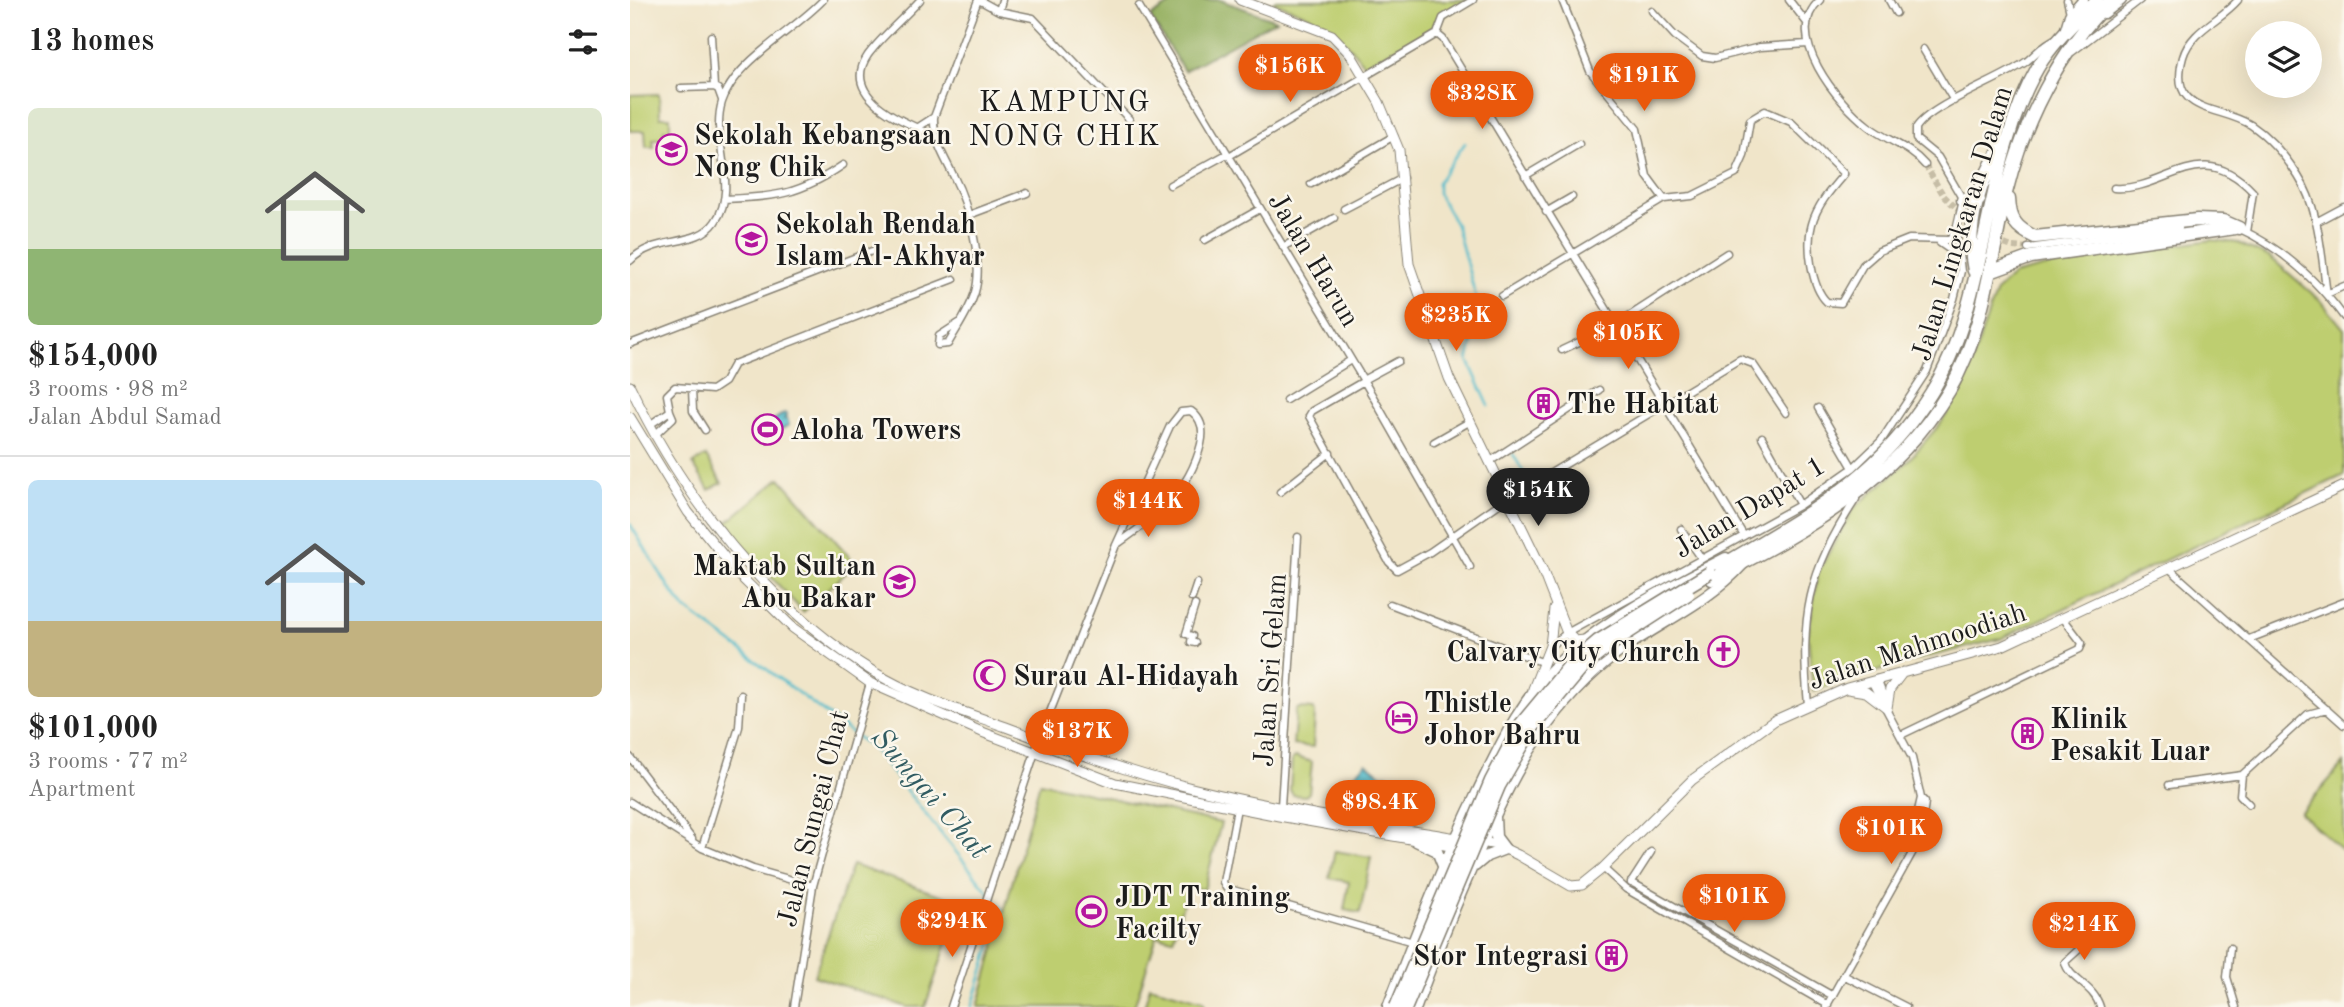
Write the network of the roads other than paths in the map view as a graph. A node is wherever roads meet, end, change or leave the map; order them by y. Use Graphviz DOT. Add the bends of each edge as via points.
graph roads {
  1 [pos="823,0"];
  2 [pos="920,0"];
  3 [pos="978,0"];
  4 [pos="1002,0"];
  5 [pos="1240,0"];
  6 [pos="1474,0"];
  7 [pos="1562,0"];
  8 [pos="1789,0"];
  9 [pos="1820,0"];
  10 [pos="1889,0"];
  11 [pos="2067,0"];
  12 [pos="2082,0"];
  13 [pos="2097,0"];
  14 [pos="2110,0"];
  15 [pos="2121,0"];
  16 [pos="2140,0"];
  17 [pos="2238,0"];
  18 [pos="1139,6"];
  19 [pos="1652,10"];
  20 [pos="999,11"];
  21 [pos="1896,13"];
  22 [pos="2070,15"];
  23 [pos="1807,23"];
  24 [pos="2084,28"];
  25 [pos="1437,34"];
  26 [pos="2063,34"];
  27 [pos="711,36"];
  28 [pos="1808,44"];
  29 [pos="1923,49"];
  30 [pos="2067,54"];
  31 [pos="1364,75"];
  32 [pos="714,87"];
  33 [pos="681,88"];
  34 [pos="722,100"];
  35 [pos="1954,101"];
  36 [pos="934,117"];
  37 [pos="1129,119"];
  38 [pos="917,128"];
  39 [pos="934,135"];
  40 [pos="1395,136"];
  41 [pos="2010,137"];
  42 [pos="1579,144"];
  43 [pos="1228,155"];
  44 [pos="843,165"];
  45 [pos="1925,166"];
  46 [pos="1525,176"];
  47 [pos="1403,177"];
  48 [pos="1311,184"];
  49 [pos="1170,185"];
  50 [pos="2008,185"];
  51 [pos="2114,188"];
  52 [pos="1027,193"];
  53 [pos="1572,197"];
  54 [pos="724,199"];
  55 [pos="1664,199"];
  56 [pos="1963,200"];
  57 [pos="1979,200"];
  58 [pos="2344,207"];
  59 [pos="1260,209"];
  60 [pos="1344,209"];
  61 [pos="1546,212"];
  62 [pos="969,215"];
  63 [pos="1334,218"];
  64 [pos="2316,222"];
  65 [pos="1956,230"];
  66 [pos="2243,230"];
  67 [pos="1205,240"];
  68 [pos="1935,240"];
  69 [pos="1283,247"];
  70 [pos="2028,248"];
  71 [pos="872,251"];
  72 [pos="1727,253"];
  73 [pos="1572,254"];
  74 [pos="1959,256"];
  75 [pos="630,261"];
  76 [pos="1990,272"];
  77 [pos="1974,274"];
  78 [pos="954,279"];
  79 [pos="2344,286"];
  80 [pos="2327,294"];
  81 [pos="1502,296"];
  82 [pos="2344,317"];
  83 [pos="959,323"];
  84 [pos="1615,325"];
  85 [pos="630,344"];
  86 [pos="1562,350"];
  87 [pos="1351,360"];
  88 [pos="1398,361"];
  89 [pos="1364,380"];
  90 [pos="630,386"];
  91 [pos="692,389"];
  92 [pos="1599,390"];
  93 [pos="1286,400"];
  94 [pos="1664,404"];
  95 [pos="1818,408"];
  96 [pos="670,411"];
  97 [pos="1786,414"];
  98 [pos="630,417"];
  99 [pos="1469,422"];
  100 [pos="651,424"];
  101 [pos="705,430"];
  102 [pos="656,433"];
  103 [pos="1762,437"];
  104 [pos="1434,442"];
  105 [pos="1330,453"];
  106 [pos="1488,461"];
  107 [pos="1853,468"];
  108 [pos="2344,486"];
  109 [pos="1280,492"];
  110 [pos="1858,494"];
  111 [pos="1507,500"];
  112 [pos="1800,505"];
  113 [pos="1681,529"];
  114 [pos="1744,536"];
  115 [pos="1771,536"];
  116 [pos="1298,537"];
  117 [pos="1452,537"];
  118 [pos="1116,545"];
  119 [pos="1702,559"];
  120 [pos="1744,562"];
  121 [pos="1470,567"];
  122 [pos="2171,569"];
  123 [pos="1711,576"];
  124 [pos="1197,583"];
  125 [pos="2344,602"];
  126 [pos="1390,604"];
  127 [pos="1555,604"];
  128 [pos="2063,618"];
  129 [pos="1567,633"];
  130 [pos="2249,639"];
  131 [pos="1585,640"];
  132 [pos="1195,643"];
  133 [pos="1550,646"];
  134 [pos="1544,663"];
  135 [pos="1903,672"];
  136 [pos="1145,674"];
  137 [pos="1874,680"];
  138 [pos="870,682"];
  139 [pos="1178,684"];
  140 [pos="1847,688"];
  141 [pos="741,695"];
  142 [pos="1529,697"];
  143 [pos="1808,705"];
  144 [pos="1886,708"];
  145 [pos="2327,709"];
  146 [pos="2344,725"];
  147 [pos="1901,735"];
  148 [pos="1039,740"];
  149 [pos="1034,753"];
  150 [pos="630,757"];
  151 [pos="2242,775"];
  152 [pos="2169,785"];
  153 [pos="630,802"];
  154 [pos="2249,804"];
  155 [pos="1281,806"];
  156 [pos="1237,808"];
  157 [pos="1495,814"];
  158 [pos="1416,841"];
  159 [pos="1454,842"];
  160 [pos="695,844"];
  161 [pos="1481,846"];
  162 [pos="702,848"];
  163 [pos="1505,849"];
  164 [pos="1651,852"];
  165 [pos="1443,866"];
  166 [pos="1603,868"];
  167 [pos="1471,870"];
  168 [pos="1631,882"];
  169 [pos="813,886"];
  170 [pos="1626,889"];
  171 [pos="2118,914"];
  172 [pos="1413,942"];
  173 [pos="2230,948"];
  174 [pos="1845,976"];
  175 [pos="1833,996"];
  176 [pos="1827,1006"];
  177 [pos="794,1007"];
  178 [pos="951,1007"];
  179 [pos="1388,1007"];
  180 [pos="1396,1007"];
  181 [pos="1406,1007"];
  182 [pos="1416,1007"];
  183 [pos="1906,1007"];
  184 [pos="2100,1007"];
  185 [pos="2236,1007"];
  1 -- 34 [label="street" via="741,71"];
  2 -- 38 [label="street" via="868,56 862,78 869,98"];
  3 -- 20 [label="street"];
  3 -- 36 [label="street"];
  4 -- 20 [label="street"];
  5 -- 31 [label="main road" via="1332,34"];
  6 -- 25 [label="street" via="1443,18"];
  7 -- 55 [label="street" via="1590,71 1637,129 1647,176"];
  8 -- 23 [label="street"];
  9 -- 23 [label="street"];
  10 -- 21 [label="street"];
  11 -- 12 [label="street"];
  11 -- 22 [label="street"];
  12 -- 22 [label="main road"];
  13 -- 26 [label="highway, Jalan Lingkaran Dalam"];
  14 -- 24 [label="highway, Jalan Lingkaran Dalam"];
  15 -- 24 [label="main road"];
  16 -- 30 [label="street"];
  17 -- 64 [label="street" via="2188,45 2181,68 2184,93 2197,107 2241,120 2264,135 2299,177"];
  18 -- 43 [label="street, Jalan Harun"];
  19 -- 28 [label="street" via="1675,36 1702,56"];
  20 -- 37 [label="street" via="1033,18"];
  22 -- 26 [label="main road"];
  23 -- 28 [label="street"];
  24 -- 30 [label="highway, Jalan Lingkaran Dalam"];
  25 -- 31 [label="street"];
  25 -- 46 [label="street"];
  26 -- 35 [label="street" via="2026,61"];
  26 -- 41 [label="highway, Jalan Lingkaran Dalam" via="2037,69"];
  27 -- 32 [label="street"];
  28 -- 45 [label="street" via="1851,112 1916,155"];
  29 -- 35 [label="street"];
  30 -- 50 [label="highway, Jalan Lingkaran Dalam" via="2038,103"];
  31 -- 40 [label="main road"];
  31 -- 43 [label="street"];
  32 -- 33 [label="street"];
  32 -- 34 [label="street"];
  34 -- 54 [label="street" via="718,137"];
  35 -- 56 [label="street" via="1919,123 1915,133 1919,143 1938,158"];
  36 -- 38 [label="street"];
  36 -- 39 [label="street"];
  38 -- 39 [label="street"];
  39 -- 62 [label="street"];
  40 -- 47 [label="main road"];
  40 -- 48 [label="street"];
  41 -- 57 [label="highway" via="1993,159"];
  41 -- 77 [label="highway, Jalan Lingkaran Dalam"];
  42 -- 46 [label="street"];
  43 -- 49 [label="street"];
  43 -- 59 [label="street, Jalan Harun"];
  44 -- 54 [label="street" via="783,196"];
  46 -- 61 [label="street"];
  47 -- 60 [label="street"];
  47 -- 99 [label="main road" via="1409,264"];
  50 -- 66 [label="highway" via="2011,219 2035,237 2197,220 2223,221"];
  50 -- 76 [label="highway, Jalan Lingkaran Dalam"];
  51 -- 66 [label="street" via="2132,187 2195,166 2221,171 2253,191"];
  52 -- 62 [label="street"];
  53 -- 61 [label="street"];
  54 -- 75 [label="street" via="707,231 659,243"];
  55 -- 68 [label="street" via="1692,196 1736,174 1750,120 1770,111 1791,122 1843,174 1812,224 1813,268 1827,302 1841,303 1863,265 1879,251 1909,239"];
  55 -- 73 [label="street"];
  56 -- 57 [label="highway"];
  56 -- 65 [label="street, Jalan Dapat 1"];
  57 -- 77 [label="highway" via="1969,247"];
  58 -- 64 [label="street"];
  59 -- 67 [label="street"];
  59 -- 69 [label="street, Jalan Harun"];
  61 -- 73 [label="street"];
  62 -- 83 [label="street" via="977,280"];
  63 -- 69 [label="street"];
  64 -- 80 [label="street"];
  65 -- 68 [label="street" via="1950,240"];
  65 -- 74 [label="street, Jalan Dapat 1"];
  66 -- 70 [label="street" via="2202,224"];
  66 -- 76 [label="highway" via="2188,233 2031,257"];
  66 -- 80 [label="street" via="2295,262"];
  68 -- 74 [label="street"];
  69 -- 87 [label="street, Jalan Harun"];
  71 -- 85 [label="street"];
  72 -- 84 [label="street"];
  73 -- 81 [label="street"];
  73 -- 84 [label="street"];
  74 -- 107 [label="street, Jalan Dapat 1" via="1961,271 1954,299 1927,371 1889,431"];
  76 -- 110 [label="highway, Jalan Lingkaran Dalam" via="1949,391 1892,464"];
  77 -- 115 [label="highway, Jalan Lingkaran Dalam" via="1949,356 1931,393 1907,426 1845,490"];
  78 -- 91 [label="street" via="734,364 724,382 712,390"];
  79 -- 80 [label="street"];
  80 -- 82 [label="street"];
  84 -- 86 [label="street"];
  84 -- 94 [label="street"];
  87 -- 89 [label="street, Jalan Harun"];
  87 -- 93 [label="street"];
  88 -- 89 [label="street"];
  89 -- 105 [label="street" via="1310,413"];
  89 -- 117 [label="street, Jalan Harun"];
  90 -- 100 [label="main road"];
  91 -- 96 [label="street" via="682,385 670,390"];
  91 -- 101 [label="street" via="693,411"];
  92 -- 106 [label="street"];
  94 -- 97 [label="street" via="1740,359 1753,364"];
  94 -- 111 [label="street"];
  94 -- 114 [label="street"];
  95 -- 107 [label="street"];
  96 -- 100 [label="street"];
  96 -- 102 [label="street" via="670,423"];
  98 -- 138 [label="main road, Jalan Sungai Chat" via="711,545 797,631"];
  99 -- 104 [label="street"];
  99 -- 106 [label="main road"];
  100 -- 102 [label="main road"];
  102 -- 148 [label="main road" via="716,528 804,622 874,672"];
  103 -- 112 [label="street"];
  105 -- 109 [label="street"];
  105 -- 117 [label="street" via="1397,570"];
  106 -- 111 [label="main road"];
  107 -- 112 [label="street, Jalan Dapat 1"];
  108 -- 122 [label="main road, Jalan Mahmoodiah"];
  110 -- 120 [label="highway, Jalan Lingkaran Dalam"];
  110 -- 143 [label="street" via="1816,569 1806,618"];
  111 -- 117 [label="street"];
  111 -- 127 [label="main road"];
  112 -- 114 [label="street, Jalan Dapat 1"];
  113 -- 119 [label="street"];
  114 -- 119 [label="street, Jalan Dapat 1"];
  115 -- 123 [label="highway, Jalan Lingkaran Dalam"];
  115 -- 131 [label="main road, Jalan Lingkaran Dalam" via="1654,594"];
  116 -- 155 [label="street, Jalan Sri Gelam"];
  117 -- 121 [label="street, Jalan Harun"];
  118 -- 118 [label="street" via="1162,511 1192,473 1203,438 1202,422 1191,411 1181,412 1164,438"];
  118 -- 148 [label="street"];
  119 -- 129 [label="street, Jalan Dapat 1"];
  120 -- 123 [label="highway, Jalan Lingkaran Dalam"];
  120 -- 157 [label="main road, Jalan Lingkaran Dalam" via="1731,577 1614,656 1581,685 1533,743"];
  122 -- 128 [label="main road, Jalan Mahmoodiah"];
  122 -- 130 [label="street"];
  123 -- 180 [label="highway, Jalan Lingkaran Dalam, bridge" via="1598,641 1570,664 1521,724 1480,806"];
  123 -- 181 [label="highway, Jalan Lingkaran Dalam, bridge" via="1584,666 1533,727 1499,786"];
  124 -- 132 [label="street" via="1187,635"];
  125 -- 130 [label="street"];
  126 -- 134 [label="street"];
  127 -- 129 [label="main road"];
  127 -- 133 [label="main road"];
  128 -- 135 [label="main road, Jalan Mahmoodiah" via="2002,646"];
  128 -- 147 [label="street" via="2082,643 2080,649"];
  129 -- 131 [label="main road" via="1575,641"];
  129 -- 133 [label="street, Jalan Dapat 1"];
  130 -- 145 [label="street"];
  131 -- 142 [label="main road, Jalan Lingkaran Dalam"];
  133 -- 134 [label="main road"];
  134 -- 142 [label="main road"];
  135 -- 137 [label="main road, Jalan Mahmoodiah"];
  135 -- 144 [label="main road" via="1890,689"];
  136 -- 139 [label="street" via="1180,679"];
  137 -- 140 [label="main road, Jalan Mahmoodiah"];
  137 -- 144 [label="street"];
  138 -- 149 [label="main road, Jalan Sungai Chat"];
  138 -- 169 [label="street, Jalan Sungai Chat"];
  140 -- 143 [label="main road, Jalan Mahmoodiah"];
  140 -- 144 [label="main road" via="1866,692"];
  141 -- 162 [label="street" via="739,727"];
  142 -- 159 [label="main road, Jalan Lingkaran Dalam"];
  143 -- 166 [label="main road, Jalan Mahmoodiah" via="1775,720 1692,780"];
  144 -- 147 [label="street"];
  145 -- 146 [label="street"];
  145 -- 151 [label="street" via="2308,715"];
  147 -- 174 [label="street" via="1912,758 1921,798 1920,839"];
  148 -- 149 [label="street"];
  148 -- 155 [label="main road" via="1179,785"];
  149 -- 156 [label="main road, Jalan Sungai Chat" via="1115,782"];
  149 -- 178 [label="street"];
  150 -- 160 [label="street"];
  151 -- 152 [label="street"];
  151 -- 154 [label="street" via="2240,794"];
  153 -- 160 [label="street"];
  155 -- 159 [label="main road"];
  156 -- 158 [label="main road, Jalan Sungai Chat"];
  156 -- 172 [label="street" via="1223,882 1226,888"];
  157 -- 161 [label="main road, Jalan Lingkaran Dalam"];
  157 -- 163 [label="main road" via="1496,837"];
  158 -- 159 [label="main road, Jalan Sungai Chat"];
  158 -- 165 [label="main road" via="1437,851"];
  159 -- 161 [label="main road"];
  159 -- 165 [label="main road, Jalan Lingkaran Dalam"];
  160 -- 162 [label="street"];
  161 -- 163 [label="main road"];
  161 -- 167 [label="main road, Jalan Lingkaran Dalam"];
  162 -- 169 [label="street"];
  163 -- 166 [label="main road, Jalan Mahmoodiah" via="1575,886"];
  163 -- 167 [label="main road" via="1487,856"];
  164 -- 168 [label="street"];
  165 -- 172 [label="main road, Jalan Lingkaran Dalam"];
  166 -- 170 [label="street"];
  167 -- 182 [label="main road, Jalan Lingkaran Dalam"];
  168 -- 170 [label="street"];
  168 -- 175 [label="street"];
  169 -- 177 [label="street, Jalan Sungai Chat"];
  170 -- 176 [label="street"];
  171 -- 184 [label="street" via="2065,962 2070,973 2092,990"];
  172 -- 179 [label="main road, Jalan Lingkaran Dalam"];
  173 -- 185 [label="street" via="2227,977"];
  174 -- 175 [label="street"];
  174 -- 183 [label="street"];
  175 -- 176 [label="street"];
}
